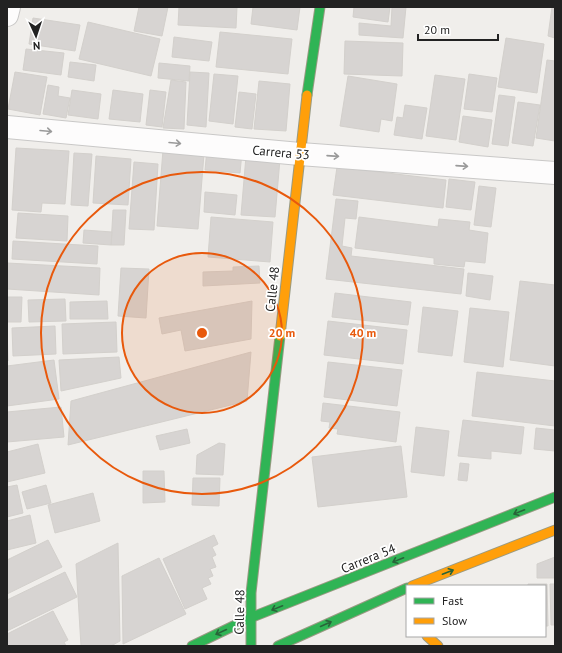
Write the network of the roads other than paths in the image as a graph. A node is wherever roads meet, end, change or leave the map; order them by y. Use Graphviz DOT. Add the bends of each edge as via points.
graph roads {
  1 [pos="9,7"];
  2 [pos="320,7"];
  3 [pos="7,15"];
  4 [pos="7,127"];
  5 [pos="300,154"];
  6 [pos="555,173"];
  7 [pos="555,498"];
  8 [pos="555,530"];
  9 [pos="415,585"];
  10 [pos="406,588"];
  11 [pos="250,618"];
  12 [pos="427,637"];
  13 [pos="192,646"];
  14 [pos="251,646"];
  15 [pos="278,646"];
  16 [pos="438,646"];
  1 -- 3 [label="street"];
  2 -- 5 [label="main road, Calle 48"];
  4 -- 5 [label="street, Carrera 53, one-way"];
  5 -- 6 [label="street, Carrera 53, one-way"];
  5 -- 11 [label="main road, Calle 48"];
  7 -- 11 [label="main road, Carrera 54, one-way"];
  9 -- 8 [label="main road, one-way"];
  15 -- 10 [label="main road, one-way"];
  11 -- 13 [label="main road, Carrera 54, one-way"];
  11 -- 14 [label="main road, Calle 48"];
  12 -- 16 [label="main road"];
}
